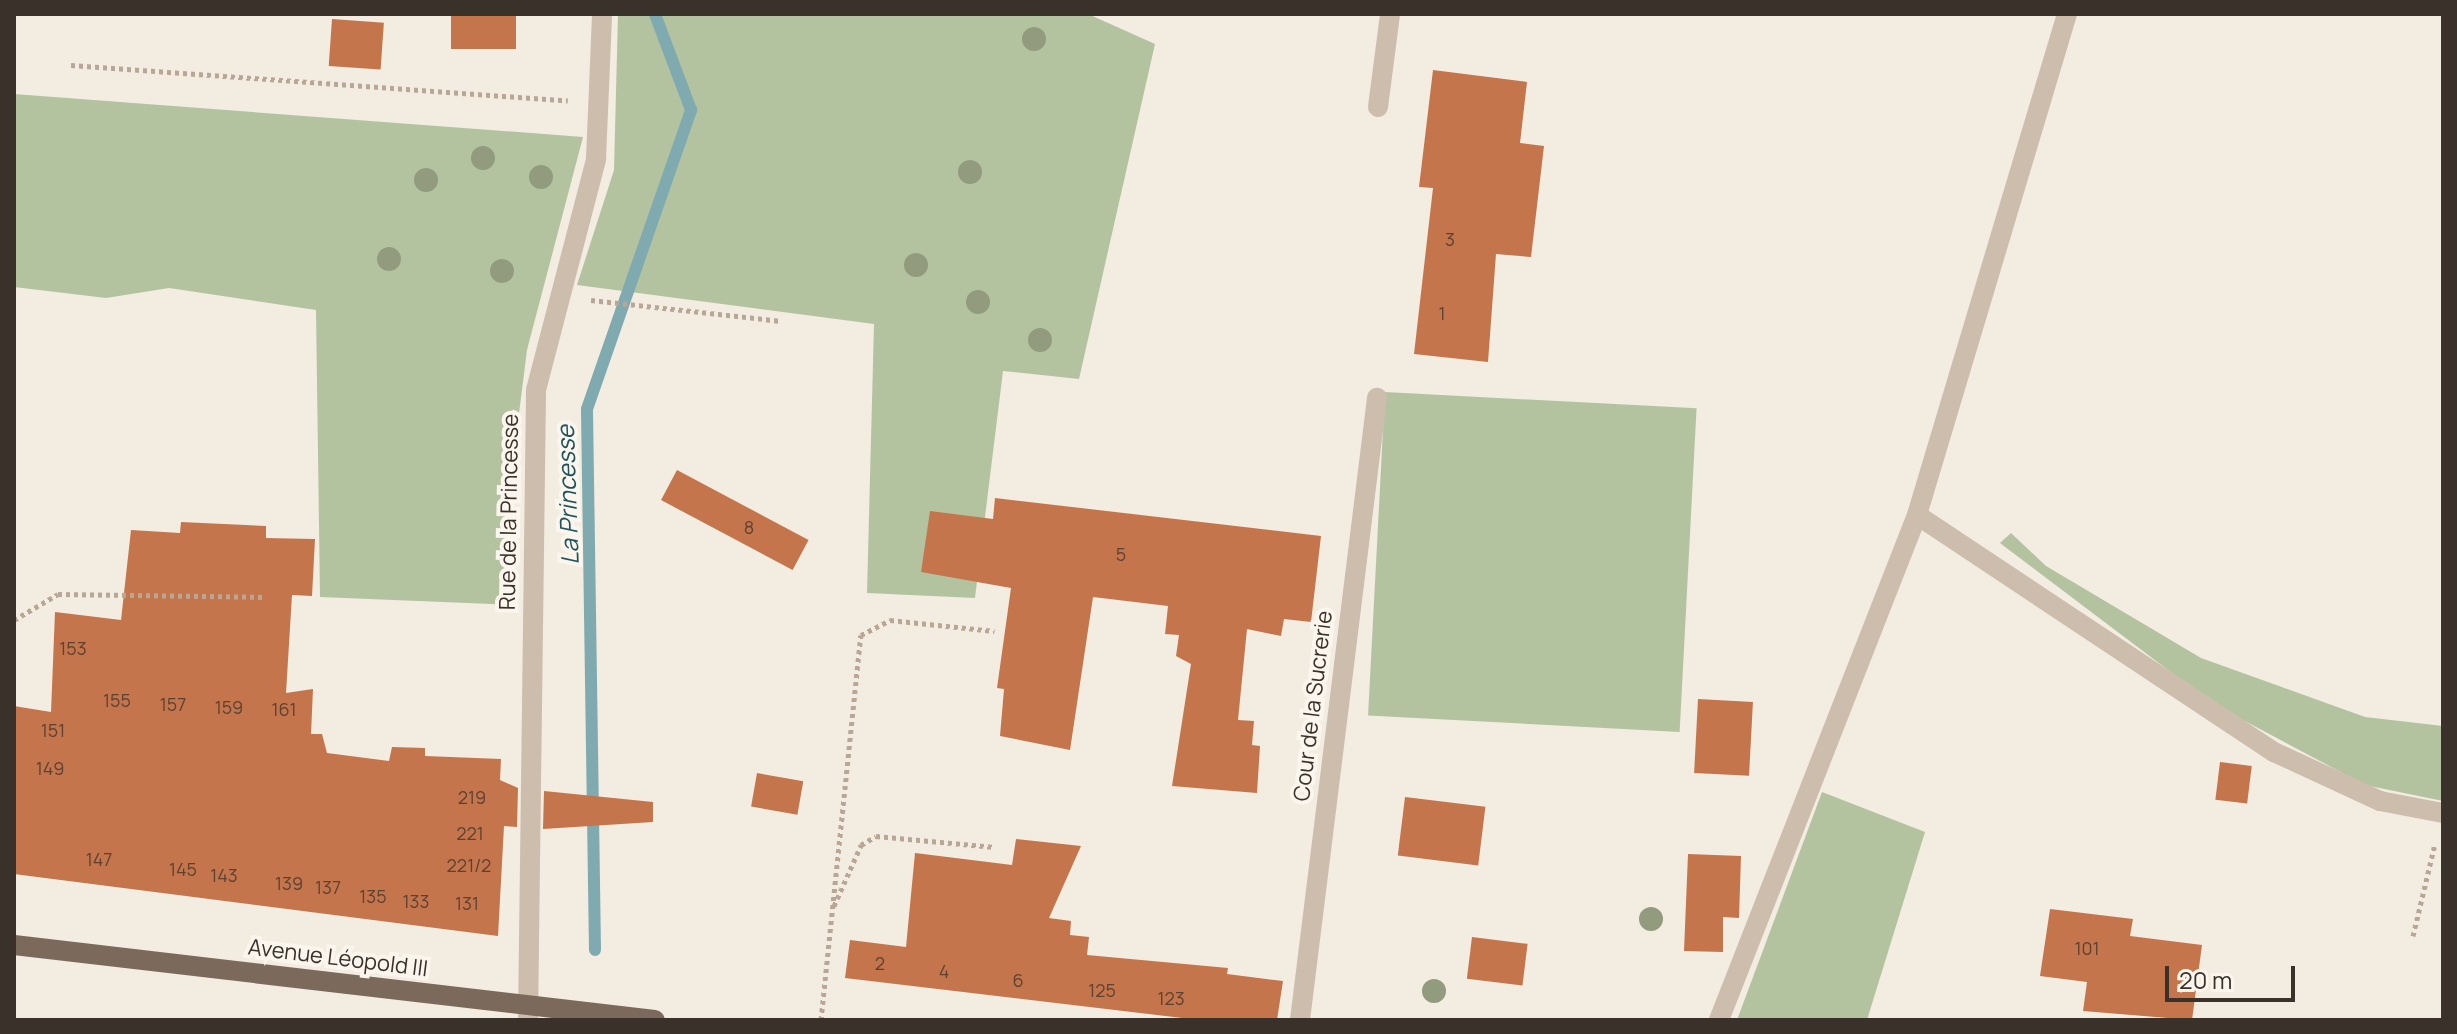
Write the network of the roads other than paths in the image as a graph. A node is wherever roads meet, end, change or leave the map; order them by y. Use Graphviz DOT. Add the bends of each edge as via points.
graph roads {
  1 [pos="602,14"];
  2 [pos="1390,14"];
  3 [pos="2067,14"];
  4 [pos="1378,107"];
  5 [pos="1377,398"];
  6 [pos="1917,515"];
  7 [pos="2443,813"];
  8 [pos="14,945"];
  9 [pos="528,1012"];
  10 [pos="655,1020"];
  11 [pos="1300,1020"];
  12 [pos="1719,1020"];
  1 -- 9 [label="street, Rue de la Princesse" via="603,104 596,159 536,390"];
  2 -- 4 [label="street"];
  3 -- 6 [label="street"];
  5 -- 11 [label="street, Cour de la Sucrerie"];
  6 -- 7 [label="street" via="2274,752 2380,801"];
  6 -- 12 [label="street"];
  8 -- 9 [label="main road, Avenue Léopold III"];
  9 -- 10 [label="main road, Avenue Léopold III"];
}
